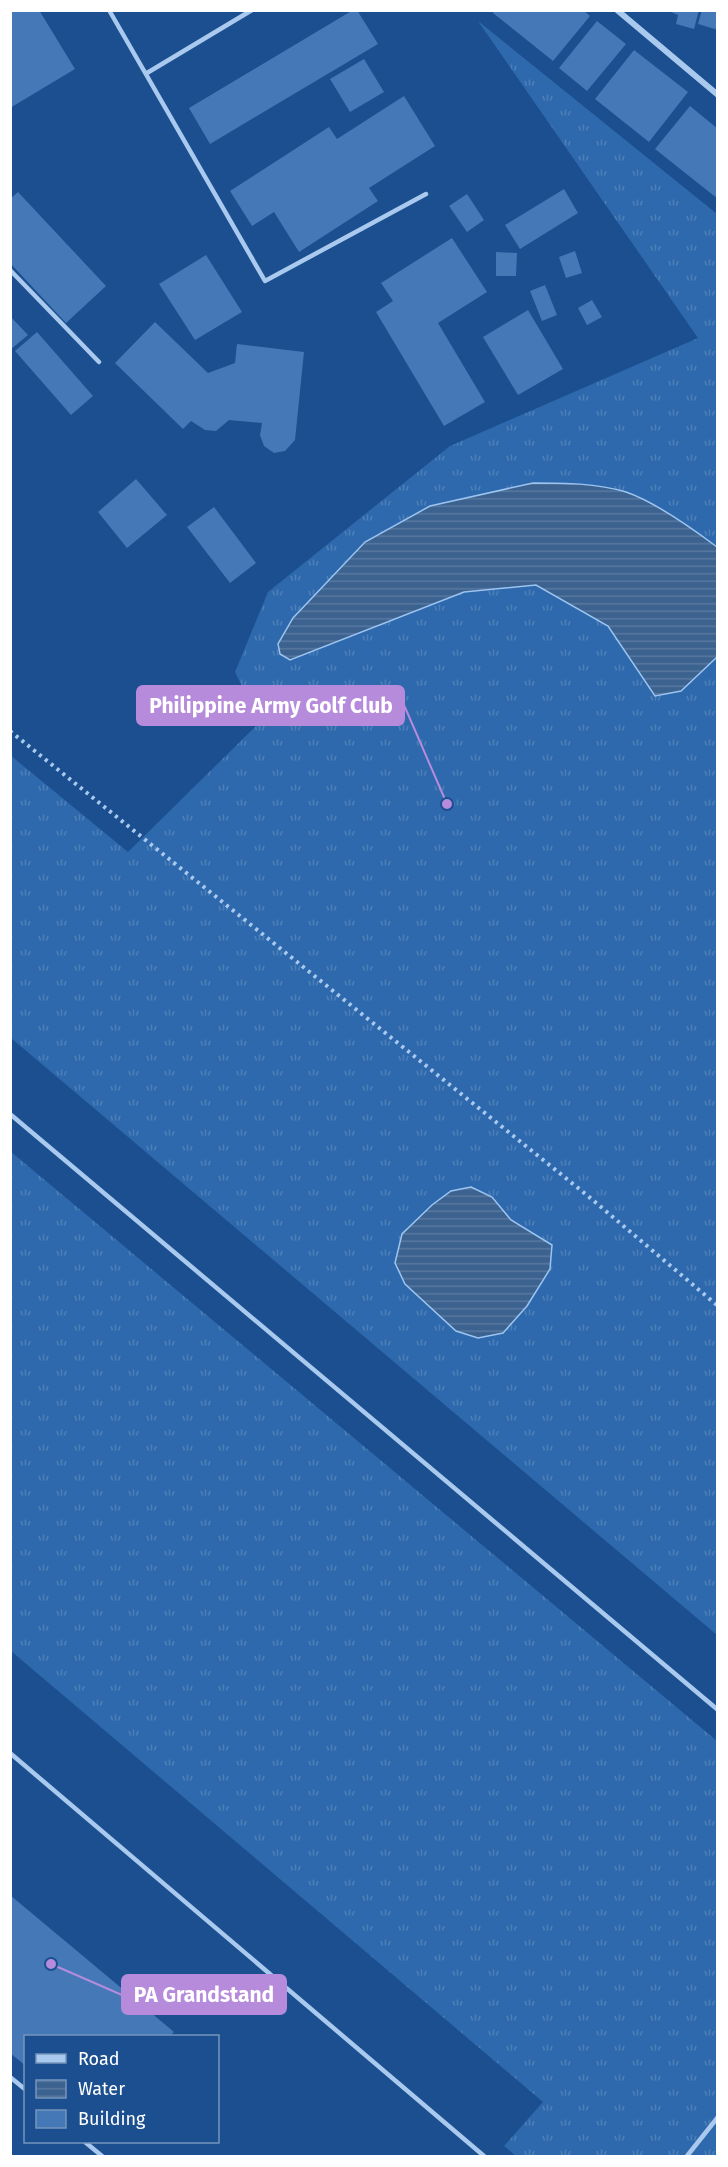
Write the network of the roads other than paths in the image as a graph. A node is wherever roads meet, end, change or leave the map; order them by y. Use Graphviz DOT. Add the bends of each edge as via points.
graph roads {
  1 [pos="109,10"];
  2 [pos="252,10"];
  3 [pos="617,10"];
  4 [pos="147,73"];
  5 [pos="717,94"];
  6 [pos="426,194"];
  7 [pos="10,270"];
  8 [pos="99,362"];
  9 [pos="10,1114"];
  10 [pos="717,1710"];
  11 [pos="10,1753"];
  12 [pos="10,2077"];
  13 [pos="24,2088"];
  14 [pos="717,2117"];
  15 [pos="86,2143"];
  16 [pos="102,2157"];
  17 [pos="484,2157"];
  18 [pos="687,2157"];
  1 -- 4 [label="lane"];
  2 -- 4 [label="lane"];
  3 -- 5 [label="street"];
  4 -- 6 [label="lane" via="266,281"];
  7 -- 8 [label="lane"];
  9 -- 10 [label="lane"];
  11 -- 17 [label="lane"];
  12 -- 13 [label="lane"];
  14 -- 18 [label="lane"];
  15 -- 16 [label="lane"];
}
